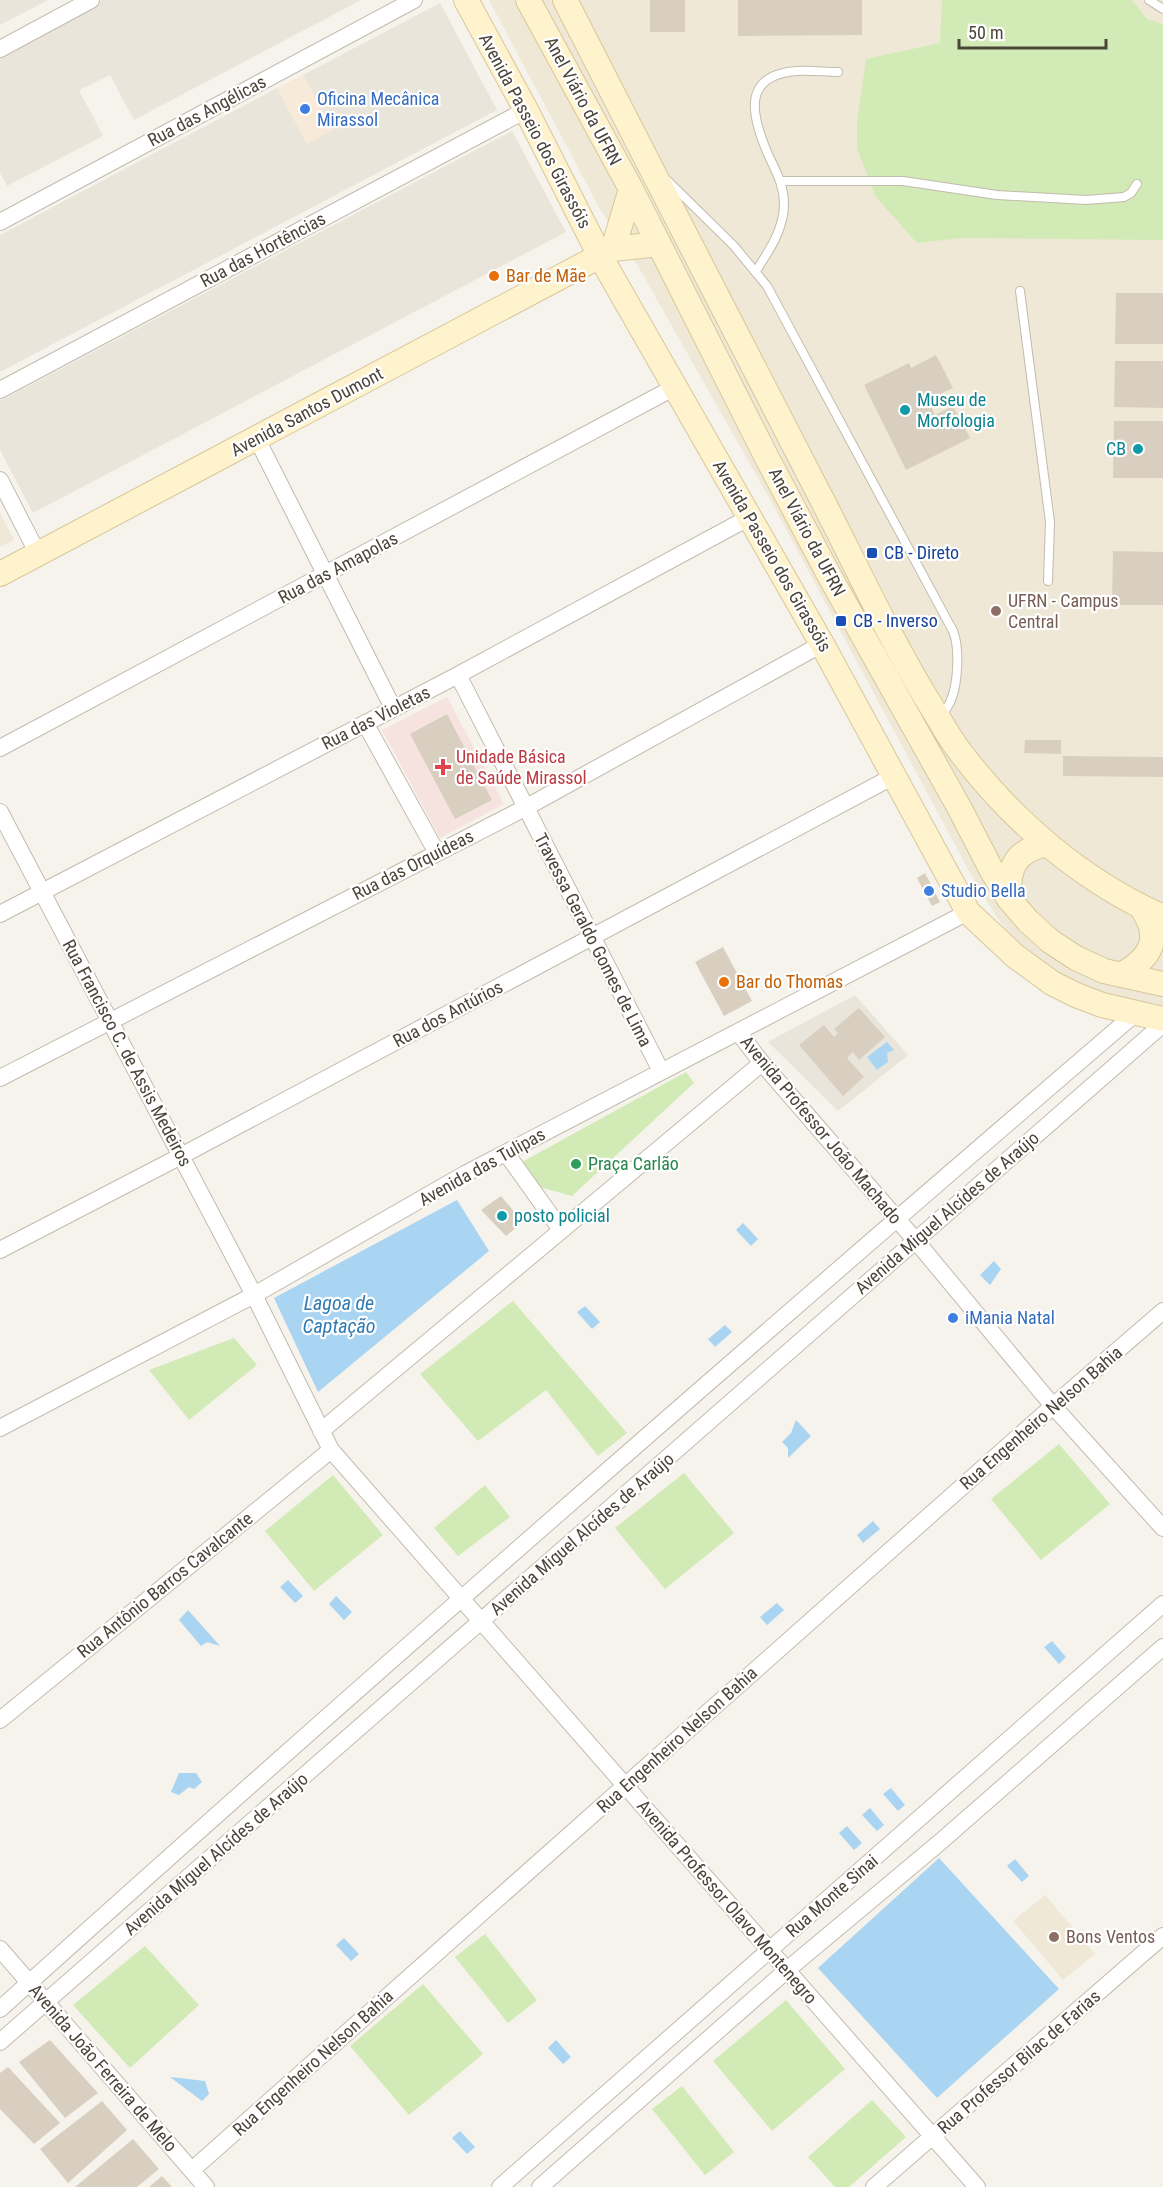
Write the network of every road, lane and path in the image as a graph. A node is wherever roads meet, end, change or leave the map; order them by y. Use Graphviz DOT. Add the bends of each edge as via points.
graph roads {
  1 [pos="91,0"];
  2 [pos="414,0"];
  3 [pos="466,0"];
  4 [pos="528,0"];
  5 [pos="565,0"];
  6 [pos="1149,0"];
  7 [pos="1163,9"];
  8 [pos="0,49"];
  9 [pos="838,72"];
  10 [pos="526,110"];
  11 [pos="648,163"];
  12 [pos="781,181"];
  13 [pos="1137,184"];
  14 [pos="631,189"];
  15 [pos="2,217"];
  16 [pos="659,244"];
  17 [pos="606,253"];
  18 [pos="756,271"];
  19 [pos="1020,291"];
  20 [pos="675,387"];
  21 [pos="0,390"];
  22 [pos="257,439"];
  23 [pos="0,480"];
  24 [pos="750,518"];
  25 [pos="38,554"];
  26 [pos="0,574"];
  27 [pos="325,576"];
  28 [pos="1048,581"];
  29 [pos="822,644"];
  30 [pos="458,675"];
  31 [pos="393,708"];
  32 [pos="939,720"];
  33 [pos="365,723"];
  34 [pos="0,748"];
  35 [pos="894,776"];
  36 [pos="525,808"];
  37 [pos="0,812"];
  38 [pos="1047,844"];
  39 [pos="437,853"];
  40 [pos="42,891"];
  41 [pos="1009,899"];
  42 [pos="1141,907"];
  43 [pos="968,912"];
  44 [pos="0,914"];
  45 [pos="1163,917"];
  46 [pos="591,938"];
  47 [pos="1121,975"];
  48 [pos="1163,984"];
  49 [pos="1136,1013"];
  50 [pos="1163,1018"];
  51 [pos="110,1020"];
  52 [pos="1163,1024"];
  53 [pos="738,1032"];
  54 [pos="762,1064"];
  55 [pos="661,1071"];
  56 [pos="0,1078"];
  57 [pos="506,1153"];
  58 [pos="181,1156"];
  59 [pos="895,1219"];
  60 [pos="561,1230"];
  61 [pos="915,1241"];
  62 [pos="0,1250"];
  63 [pos="254,1295"];
  64 [pos="1163,1311"];
  65 [pos="1053,1406"];
  66 [pos="0,1428"];
  67 [pos="321,1431"];
  68 [pos="331,1450"];
  69 [pos="1163,1528"];
  70 [pos="461,1599"];
  71 [pos="1163,1604"];
  72 [pos="481,1622"];
  73 [pos="1163,1647"];
  74 [pos="0,1720"];
  75 [pos="625,1786"];
  76 [pos="1163,1936"];
  77 [pos="0,1949"];
  78 [pos="770,1951"];
  79 [pos="787,1970"];
  80 [pos="30,1982"];
  81 [pos="47,2002"];
  82 [pos="0,2009"];
  83 [pos="0,2042"];
  84 [pos="933,2136"];
  85 [pos="192,2170"];
  86 [pos="206,2187"];
  87 [pos="500,2187"];
  88 [pos="540,2187"];
  89 [pos="874,2187"];
  90 [pos="977,2187"];
  1 -- 8 [label="street"];
  2 -- 15 [label="street, Rua das Angélicas"];
  3 -- 10 [label="main road, Avenida Passeio dos Girassóis"];
  4 -- 14 [label="main road, Anel Viário da UFRN"];
  5 -- 11 [label="main road, Anel Viário da UFRN"];
  6 -- 7 [label="lane"];
  9 -- 12 [label="lane" via="796,71 774,76 759,86 754,103 758,127"];
  10 -- 17 [label="main road, Avenida Passeio dos Girassóis"];
  10 -- 21 [label="street, Rua das Hortências"];
  11 -- 18 [label="lane"];
  11 -- 32 [label="main road, Anel Viário da UFRN" via="876,607"];
  12 -- 13 [label="lane" via="903,181 997,195 1086,200 1124,197"];
  12 -- 18 [label="lane" via="784,205 779,229"];
  14 -- 16 [label="main road, Anel Viário da UFRN"];
  14 -- 17 [label="main road"];
  16 -- 17 [label="main road, Avenida Santos Dumont"];
  16 -- 41 [label="main road, Anel Viário da UFRN" via="767,458"];
  17 -- 20 [label="main road, Avenida Passeio dos Girassóis"];
  17 -- 22 [label="main road, Avenida Santos Dumont"];
  18 -- 32 [label="lane" via="953,632 958,652 952,699"];
  19 -- 28 [label="lane" via="1050,522"];
  20 -- 24 [label="main road, Avenida Passeio dos Girassóis"];
  20 -- 27 [label="street, Rua das Amapolas"];
  22 -- 25 [label="main road, Avenida Santos Dumont"];
  22 -- 27 [label="street"];
  23 -- 25 [label="street"];
  24 -- 29 [label="main road, Avenida Passeio dos Girassóis"];
  24 -- 30 [label="street, Rua das Violetas"];
  25 -- 26 [label="main road, Avenida Santos Dumont"];
  27 -- 31 [label="street"];
  27 -- 34 [label="street, Rua das Amapolas"];
  29 -- 35 [label="main road, Avenida Passeio dos Girassóis"];
  29 -- 36 [label="street, Rua das Orquídeas"];
  30 -- 31 [label="street, Rua das Violetas"];
  30 -- 36 [label="street, Travessa Geraldo Gomes de Lima"];
  31 -- 33 [label="street, Rua das Violetas"];
  32 -- 38 [label="main road, Anel Viário da UFRN" via="987,785"];
  33 -- 39 [label="street"];
  33 -- 40 [label="street, Rua das Violetas"];
  35 -- 43 [label="main road, Avenida Passeio dos Girassóis"];
  35 -- 46 [label="street, Rua dos Antúrios"];
  36 -- 39 [label="street, Rua das Orquídeas"];
  36 -- 46 [label="street, Travessa Geraldo Gomes de Lima"];
  37 -- 40 [label="street, Rua Francisco C. de Assis Medeiros"];
  38 -- 41 [label="main road" via="1027,850 1015,862 1010,873"];
  38 -- 42 [label="main road, Anel Viário da UFRN"];
  39 -- 51 [label="street, Rua das Orquídeas"];
  40 -- 44 [label="street, Rua das Violetas"];
  40 -- 51 [label="street, Rua Francisco C. de Assis Medeiros"];
  41 -- 47 [label="main road, Anel Viário da UFRN" via="1050,941 1076,958"];
  42 -- 45 [label="main road, Anel Viário da UFRN"];
  42 -- 47 [label="main road" via="1151,923 1149,953"];
  43 -- 49 [label="main road, Avenida Passeio dos Girassóis" via="1015,956 1052,983 1076,996"];
  43 -- 53 [label="street, Avenida das Tulipas"];
  46 -- 55 [label="street, Travessa Geraldo Gomes de Lima"];
  46 -- 58 [label="street, Rua dos Antúrios"];
  47 -- 48 [label="main road, Anel Viário da UFRN"];
  49 -- 50 [label="main road, Avenida Passeio dos Girassóis"];
  49 -- 59 [label="street, Avenida Miguel Alcídes de Araújo"];
  51 -- 56 [label="street, Rua das Orquídeas"];
  51 -- 58 [label="street, Rua Francisco C. de Assis Medeiros"];
  52 -- 61 [label="street, Avenida Miguel Alcídes de Araújo"];
  53 -- 54 [label="street, Avenida Professor João Machado"];
  53 -- 55 [label="street, Avenida das Tulipas"];
  54 -- 59 [label="street, Avenida Professor João Machado"];
  54 -- 60 [label="street"];
  55 -- 57 [label="street, Avenida das Tulipas"];
  57 -- 60 [label="street"];
  57 -- 63 [label="street, Avenida das Tulipas"];
  58 -- 62 [label="street, Rua dos Antúrios"];
  58 -- 63 [label="street, Rua Francisco C. de Assis Medeiros"];
  59 -- 61 [label="street, Avenida Professor João Machado"];
  59 -- 70 [label="street, Avenida Miguel Alcídes de Araújo"];
  60 -- 67 [label="street"];
  61 -- 65 [label="street, Avenida Professor João Machado"];
  61 -- 72 [label="street, Avenida Miguel Alcídes de Araújo"];
  63 -- 66 [label="street, Avenida das Tulipas"];
  63 -- 67 [label="street, Avenida Professor Olavo Montenegro"];
  64 -- 65 [label="street, Rua Engenheiro Nelson Bahia"];
  65 -- 69 [label="street, Avenida Professor João Machado"];
  65 -- 75 [label="street, Rua Engenheiro Nelson Bahia"];
  67 -- 68 [label="street, Avenida Professor Olavo Montenegro"];
  68 -- 70 [label="street, Avenida Professor Olavo Montenegro"];
  68 -- 74 [label="street, Rua Antônio Barros Cavalcante"];
  70 -- 72 [label="street, Avenida Professor Olavo Montenegro"];
  70 -- 80 [label="street, Avenida Miguel Alcídes de Araújo"];
  71 -- 78 [label="street, Rua Monte Sinai"];
  72 -- 75 [label="street, Avenida Professor Olavo Montenegro"];
  72 -- 81 [label="street, Avenida Miguel Alcídes de Araújo"];
  73 -- 79 [label="street, Rua Monte Sinai"];
  75 -- 78 [label="street, Avenida Professor Olavo Montenegro"];
  75 -- 85 [label="street, Rua Engenheiro Nelson Bahia"];
  76 -- 84 [label="street, Rua Professor Bilac de Farias"];
  77 -- 80 [label="street, Avenida João Ferreira de Melo"];
  78 -- 79 [label="street, Avenida Professor Olavo Montenegro"];
  78 -- 87 [label="street, Rua Monte Sinai"];
  79 -- 84 [label="street, Avenida Professor Olavo Montenegro"];
  79 -- 88 [label="street, Rua Monte Sinai"];
  80 -- 81 [label="street, Avenida João Ferreira de Melo"];
  80 -- 82 [label="street, Avenida Miguel Alcídes de Araújo"];
  81 -- 83 [label="street, Avenida Miguel Alcídes de Araújo"];
  81 -- 85 [label="street, Avenida João Ferreira de Melo"];
  84 -- 89 [label="street, Rua Professor Bilac de Farias"];
  84 -- 90 [label="street, Avenida Professor Olavo Montenegro"];
  85 -- 86 [label="street, Avenida João Ferreira de Melo"];
}
